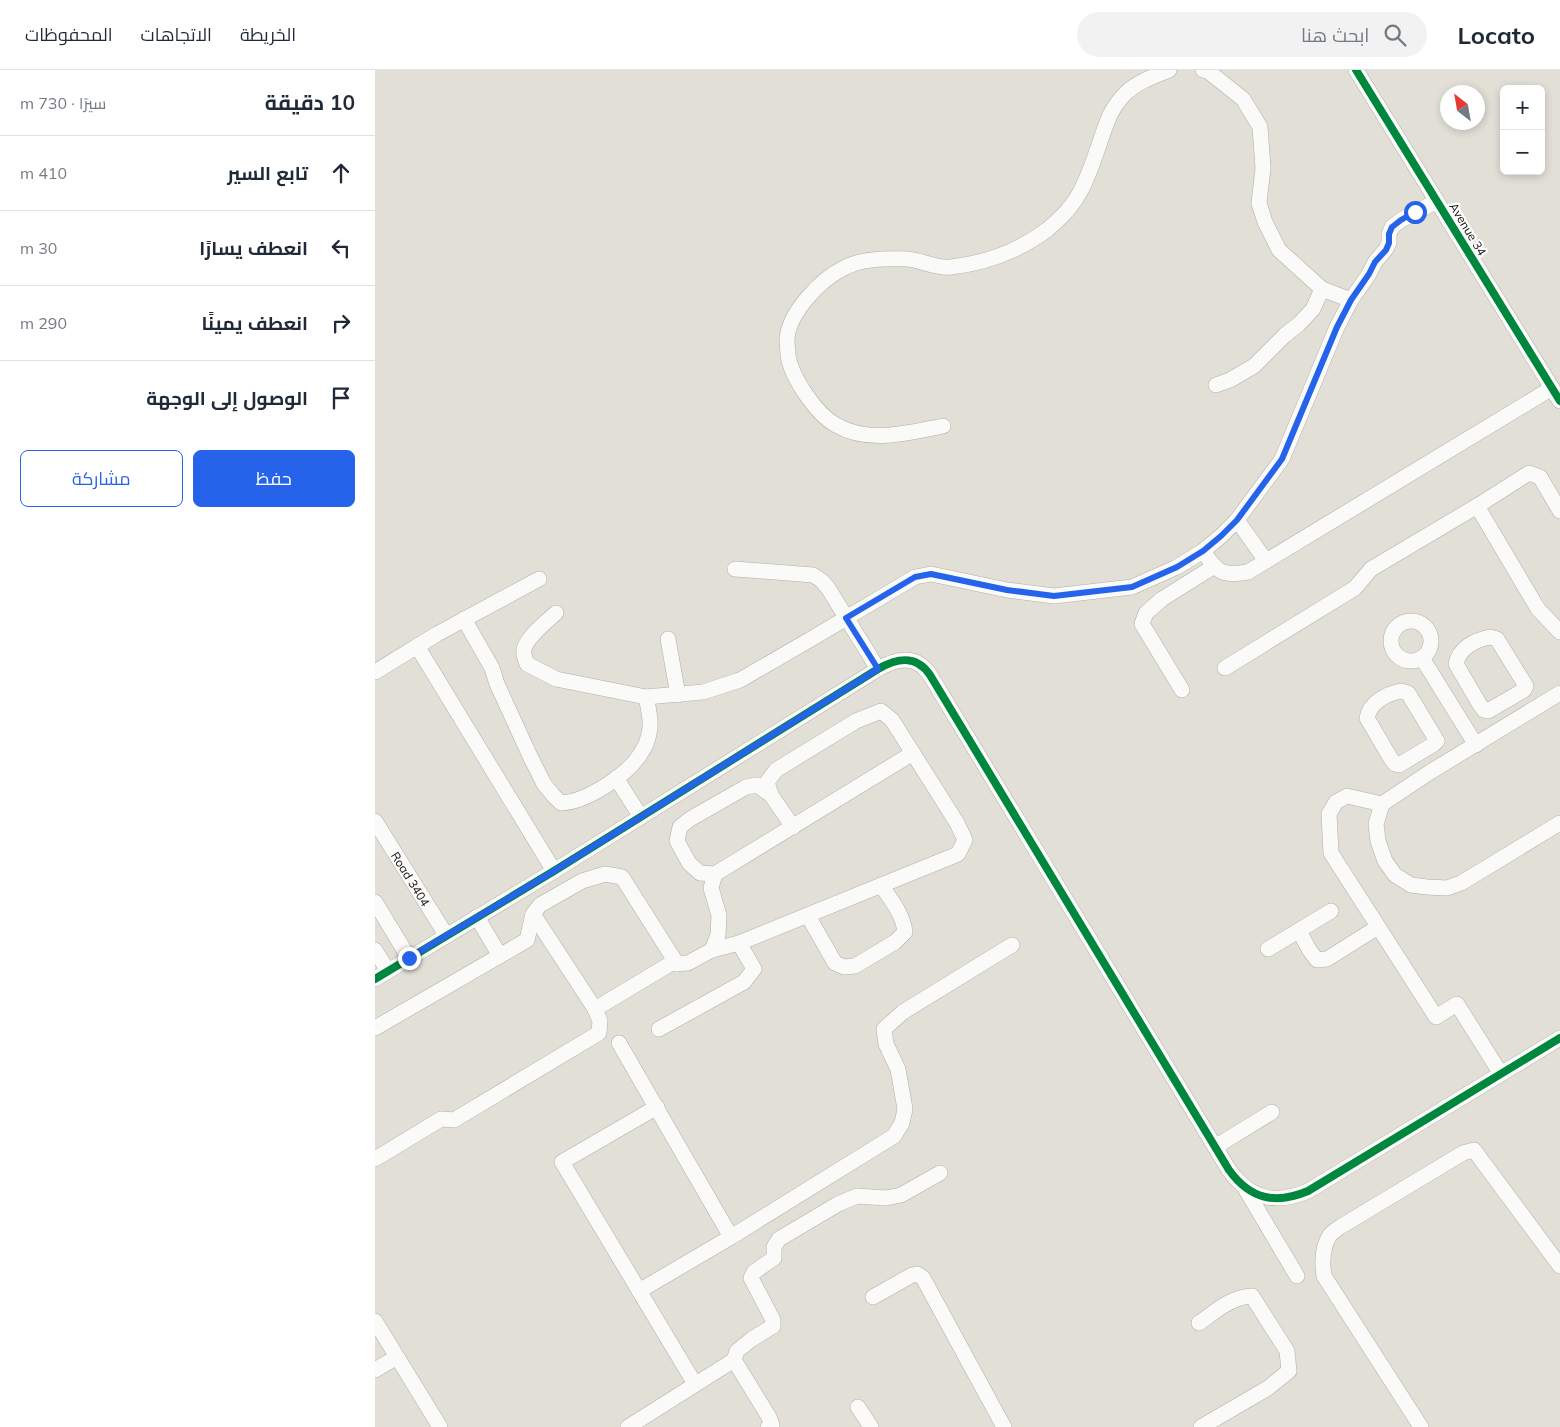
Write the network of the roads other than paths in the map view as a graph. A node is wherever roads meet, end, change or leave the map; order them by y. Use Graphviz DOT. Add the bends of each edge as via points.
graph roads {
  1 [pos="1169,70"];
  2 [pos="1203,70"];
  3 [pos="1356,70"];
  4 [pos="1437,201"];
  5 [pos="1322,289"];
  6 [pos="1351,300"];
  7 [pos="1217,385"];
  8 [pos="1556,395"];
  9 [pos="943,426"];
  10 [pos="1477,506"];
  11 [pos="1560,511"];
  12 [pos="1237,520"];
  13 [pos="1203,551"];
  14 [pos="1265,561"];
  15 [pos="1213,567"];
  16 [pos="735,569"];
  17 [pos="539,579"];
  18 [pos="556,612"];
  19 [pos="846,618"];
  20 [pos="464,619"];
  21 [pos="1560,632"];
  22 [pos="668,639"];
  23 [pos="417,646"];
  24 [pos="1422,658"];
  25 [pos="1225,668"];
  26 [pos="878,669"];
  27 [pos="375,672"];
  28 [pos="1182,690"];
  29 [pos="1560,693"];
  30 [pos="678,694"];
  31 [pos="646,697"];
  32 [pos="1508,699"];
  33 [pos="1520,718"];
  34 [pos="1476,745"];
  35 [pos="913,753"];
  36 [pos="1419,753"];
  37 [pos="1430,772"];
  38 [pos="616,778"];
  39 [pos="771,795"];
  40 [pos="1383,804"];
  41 [pos="641,817"];
  42 [pos="375,820"];
  43 [pos="1560,823"];
  44 [pos="793,827"];
  45 [pos="554,871"];
  46 [pos="715,874"];
  47 [pos="881,885"];
  48 [pos="375,902"];
  49 [pos="1331,911"];
  50 [pos="533,914"];
  51 [pos="808,916"];
  52 [pos="477,917"];
  53 [pos="1378,928"];
  54 [pos="1299,931"];
  55 [pos="446,935"];
  56 [pos="739,943"];
  57 [pos="1012,945"];
  58 [pos="1268,949"];
  59 [pos="375,950"];
  60 [pos="712,950"];
  61 [pos="500,956"];
  62 [pos="409,958"];
  63 [pos="677,964"];
  64 [pos="381,975"];
  65 [pos="595,1010"];
  66 [pos="375,1028"];
  67 [pos="659,1029"];
  68 [pos="1560,1038"];
  69 [pos="619,1043"];
  70 [pos="1501,1074"];
  71 [pos="657,1107"];
  72 [pos="1272,1112"];
  73 [pos="1215,1147"];
  74 [pos="375,1159"];
  75 [pos="940,1173"];
  76 [pos="1246,1190"];
  77 [pos="731,1237"];
  78 [pos="1560,1266"];
  79 [pos="1297,1276"];
  80 [pos="639,1291"];
  81 [pos="873,1297"];
  82 [pos="375,1321"];
  83 [pos="1199,1323"];
  84 [pos="397,1357"];
  85 [pos="734,1360"];
  86 [pos="375,1370"];
  87 [pos="695,1384"];
  88 [pos="858,1407"];
  89 [pos="440,1427"];
  90 [pos="628,1427"];
  91 [pos="768,1427"];
  92 [pos="871,1427"];
  93 [pos="1004,1427"];
  94 [pos="1201,1427"];
  95 [pos="1421,1427"];
  1 -- 9 [label="street" via="1124,94 1110,112 1080,192 1058,221 1031,242 993,259 949,268 908,259 871,259 844,267 801,305 787,339 789,360 796,378 829,422 848,432 875,437"];
  2 -- 5 [label="street" via="1243,99 1260,127 1263,168 1259,203 1265,222 1279,250"];
  3 -- 4 [label="street, Avenue 34"];
  4 -- 6 [label="street" via="1392,227 1386,250"];
  4 -- 8 [label="street, Avenue 34"];
  5 -- 6 [label="street"];
  5 -- 7 [label="street" via="1313,309 1255,366"];
  6 -- 12 [label="street" via="1282,459"];
  8 -- 14 [label="street"];
  10 -- 11 [label="street" via="1529,473 1540,477"];
  10 -- 21 [label="street" via="1538,609"];
  10 -- 25 [label="street" via="1371,569 1355,588"];
  12 -- 13 [label="street"];
  12 -- 14 [label="street"];
  13 -- 15 [label="street"];
  13 -- 19 [label="street" via="1177,567 1132,587 1054,596 931,574 915,577"];
  14 -- 15 [label="street" via="1248,572 1231,574"];
  15 -- 28 [label="street" via="1162,599 1146,613 1142,624"];
  16 -- 19 [label="street" via="813,575 829,588"];
  17 -- 20 [label="street"];
  18 -- 31 [label="street" via="529,640 524,649 527,664 556,679"];
  19 -- 26 [label="street"];
  19 -- 30 [label="street" via="740,680 703,692"];
  20 -- 23 [label="street"];
  20 -- 38 [label="street" via="492,668 530,756 553,796 561,803 570,802"];
  22 -- 30 [label="street"];
  23 -- 27 [label="street"];
  23 -- 45 [label="street"];
  24 -- 34 [label="street"];
  26 -- 41 [label="street"];
  26 -- 73 [label="street" via="908,660 926,669"];
  29 -- 33 [label="street"];
  30 -- 31 [label="street"];
  31 -- 38 [label="street" via="650,726 647,739 641,754"];
  32 -- 32 [label="street" via="1488,711 1484,710 1456,664 1462,650 1481,639 1497,639 1526,686"];
  32 -- 33 [label="street"];
  33 -- 34 [label="street"];
  34 -- 37 [label="street"];
  35 -- 39 [label="street" via="892,720 881,711 856,721 776,770 767,782"];
  35 -- 44 [label="street"];
  35 -- 47 [label="street" via="965,840 958,854"];
  36 -- 36 [label="street" via="1399,765 1395,764 1367,718 1368,710 1392,693 1408,693 1437,741"];
  36 -- 37 [label="street"];
  37 -- 40 [label="street"];
  38 -- 41 [label="street"];
  39 -- 44 [label="street"];
  39 -- 46 [label="street" via="757,785 746,787 680,827 677,841 689,863 700,873"];
  40 -- 43 [label="street" via="1376,824 1385,861 1395,875 1411,884 1427,887 1447,888 1461,883"];
  40 -- 53 [label="street" via="1347,796 1336,802 1329,814 1331,853"];
  41 -- 45 [label="street"];
  42 -- 55 [label="street, Road 3404"];
  44 -- 46 [label="street"];
  45 -- 52 [label="street"];
  46 -- 60 [label="street" via="711,888 719,915 718,934"];
  47 -- 51 [label="street"];
  47 -- 51 [label="street" via="899,912 905,932 895,942 855,966 844,967 835,963"];
  48 -- 62 [label="street"];
  49 -- 54 [label="street"];
  50 -- 61 [label="street" via="527,940"];
  50 -- 63 [label="street" via="540,905 582,881 605,874 622,876"];
  50 -- 65 [label="street"];
  51 -- 56 [label="street"];
  52 -- 55 [label="street"];
  52 -- 61 [label="street"];
  53 -- 54 [label="street" via="1327,959 1317,960"];
  53 -- 70 [label="street" via="1435,1017 1457,1004"];
  54 -- 58 [label="street"];
  55 -- 62 [label="street"];
  56 -- 60 [label="street"];
  56 -- 67 [label="street" via="755,969 744,982"];
  57 -- 77 [label="street" via="903,1012 884,1029 885,1044 898,1069 905,1109 895,1136"];
  59 -- 64 [label="street"];
  60 -- 63 [label="street" via="688,963"];
  61 -- 66 [label="street"];
  62 -- 64 [label="street"];
  63 -- 65 [label="street" via="670,964"];
  65 -- 74 [label="street" via="600,1021 599,1032 454,1120 441,1119"];
  68 -- 70 [label="street"];
  69 -- 71 [label="street"];
  70 -- 76 [label="street" via="1308,1191 1296,1196 1270,1198"];
  71 -- 77 [label="street"];
  71 -- 80 [label="street" via="562,1162"];
  72 -- 73 [label="street"];
  73 -- 76 [label="street" via="1237,1182"];
  75 -- 85 [label="street" via="901,1195 886,1198 857,1196 779,1239 773,1258 751,1278 773,1326 737,1351"];
  76 -- 79 [label="street"];
  77 -- 80 [label="street"];
  78 -- 95 [label="street" via="1473,1150 1463,1152 1330,1235 1322,1262 1324,1276"];
  80 -- 87 [label="street"];
  81 -- 93 [label="street" via="912,1274 923,1278"];
  82 -- 84 [label="street"];
  83 -- 94 [label="street" via="1231,1301 1241,1296 1252,1296 1287,1351 1289,1371 1268,1388"];
  84 -- 86 [label="street"];
  84 -- 89 [label="street"];
  85 -- 87 [label="street"];
  85 -- 91 [label="street" via="769,1416 772,1425"];
  87 -- 90 [label="street"];
  88 -- 92 [label="street"];
}
